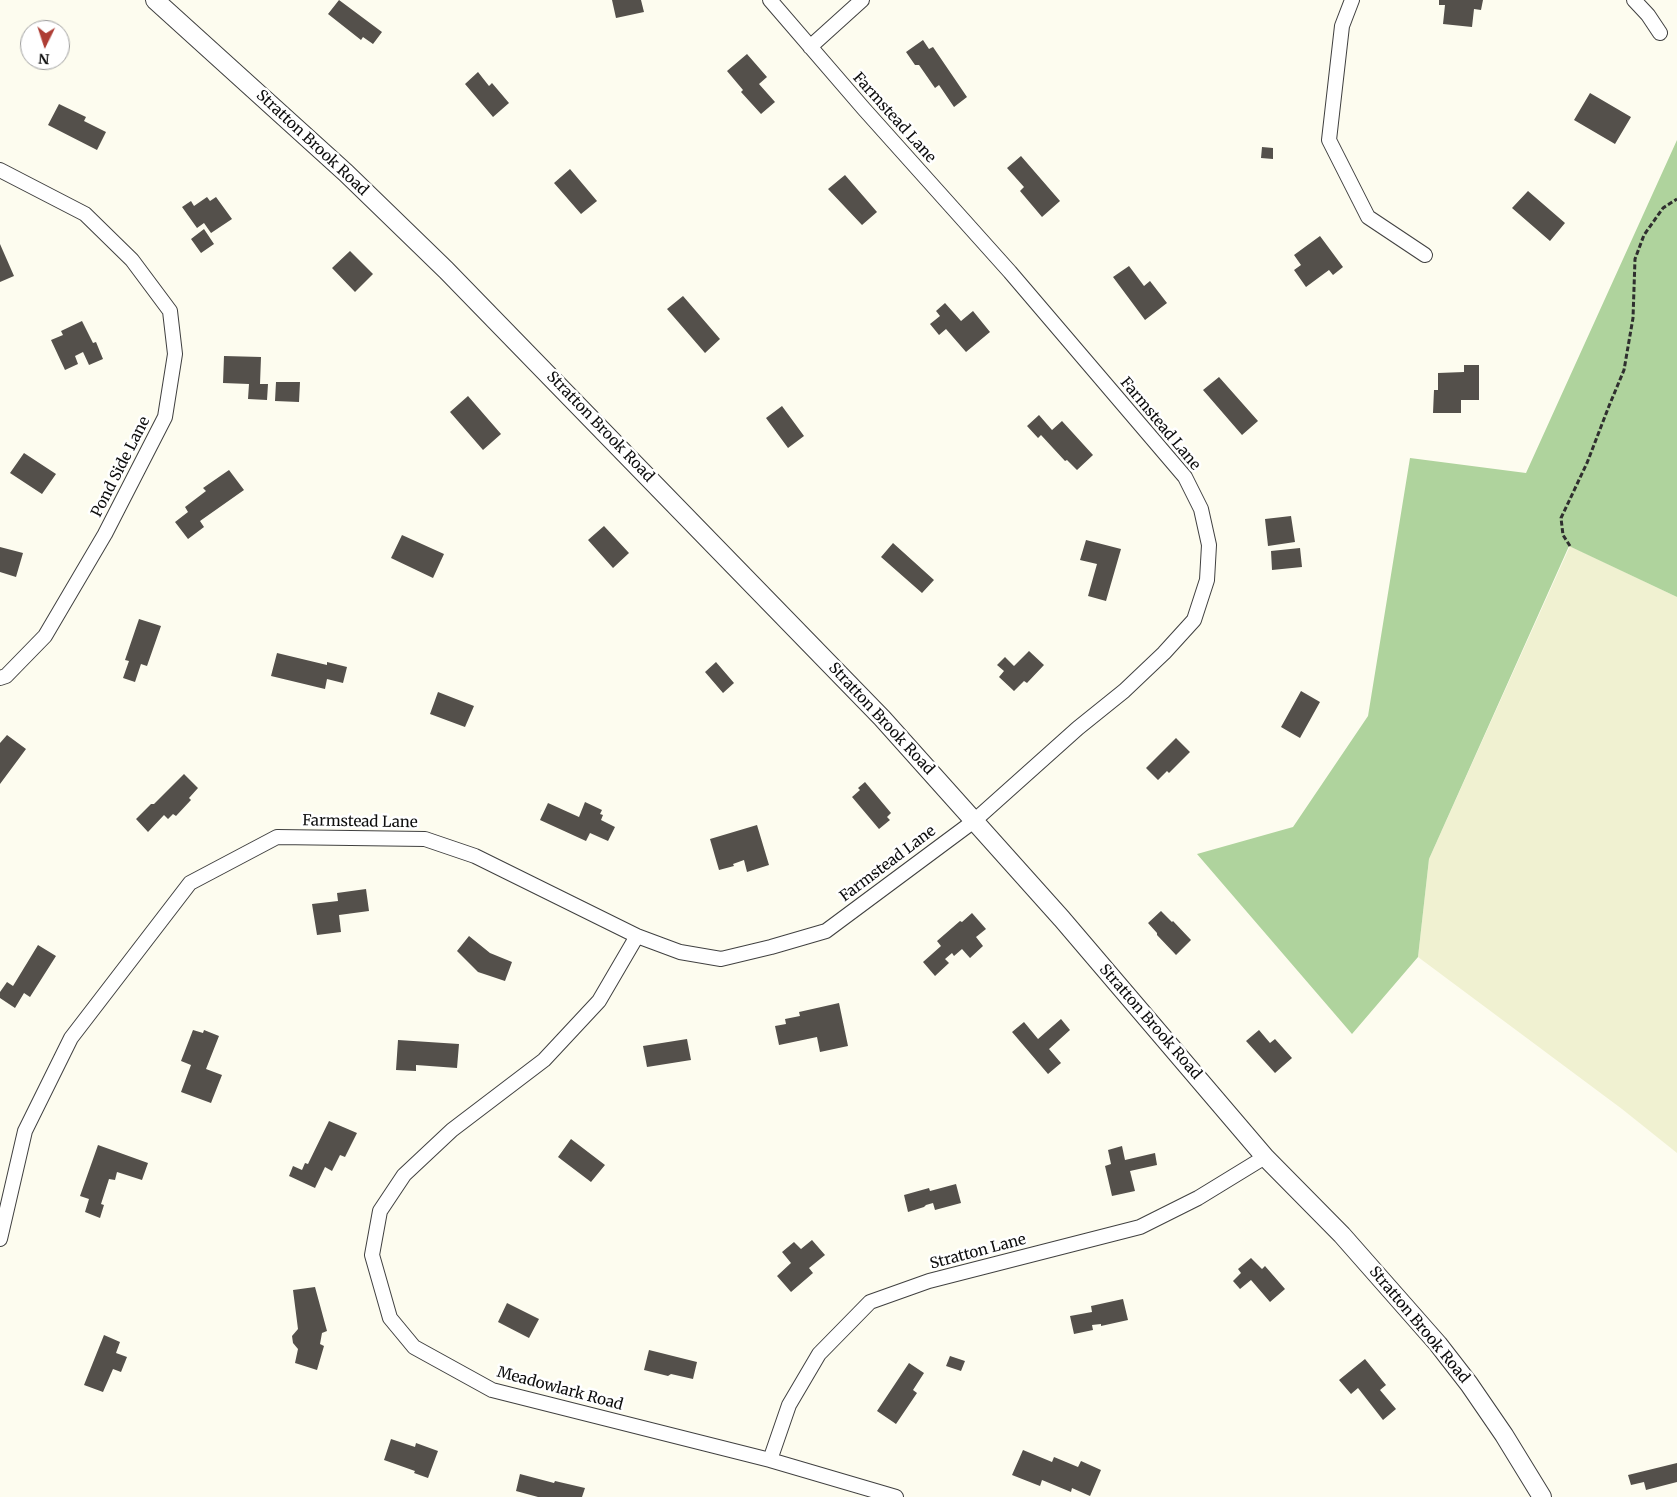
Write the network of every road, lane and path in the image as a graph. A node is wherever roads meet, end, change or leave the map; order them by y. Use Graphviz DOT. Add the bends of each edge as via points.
graph roads {
  1 [pos="155,0"];
  2 [pos="770,0"];
  3 [pos="862,0"];
  4 [pos="1352,0"];
  5 [pos="1634,0"];
  6 [pos="1660,33"];
  7 [pos="810,47"];
  8 [pos="0,170"];
  9 [pos="1677,199"];
  10 [pos="1425,254"];
  11 [pos="1570,546"];
  12 [pos="0,678"];
  13 [pos="974,821"];
  14 [pos="637,936"];
  15 [pos="1265,1157"];
  16 [pos="0,1238"];
  17 [pos="770,1460"];
  18 [pos="896,1497"];
  19 [pos="1542,1497"];
  1 -- 13 [label="street, Stratton Brook Road" via="346,173 446,270 882,718"];
  2 -- 7 [label="street, Farmstead Lane"];
  3 -- 7 [label="street"];
  4 -- 10 [label="street" via="1342,26 1329,140 1368,217"];
  5 -- 6 [label="street"];
  7 -- 13 [label="street, Farmstead Lane" via="1186,477 1201,508 1209,545 1208,580 1194,620 1124,691"];
  8 -- 12 [label="street, Pond Side Lane" via="86,214 132,260 170,311 175,354 165,416 105,534 45,636 6,676"];
  9 -- 11 [label="path" via="1663,208 1644,235 1635,259 1633,318 1624,370 1561,518 1563,535"];
  13 -- 14 [label="street, Farmstead Lane" via="826,931 721,959 680,952"];
  13 -- 15 [label="street, Stratton Brook Road"];
  14 -- 16 [label="street, Farmstead Lane" via="475,856 425,839 277,837 190,883 71,1038 25,1131"];
  14 -- 17 [label="street, Meadowlark Road" via="599,1001 544,1060 452,1130 404,1175 380,1211 372,1255 390,1318 414,1347 492,1390"];
  15 -- 17 [label="street, Stratton Lane" via="1198,1198 1140,1227 929,1281 870,1302 819,1354 789,1405"];
  15 -- 19 [label="street, Stratton Brook Road" via="1342,1236 1438,1344 1504,1435"];
  17 -- 18 [label="street, Meadowlark Road"];
}
